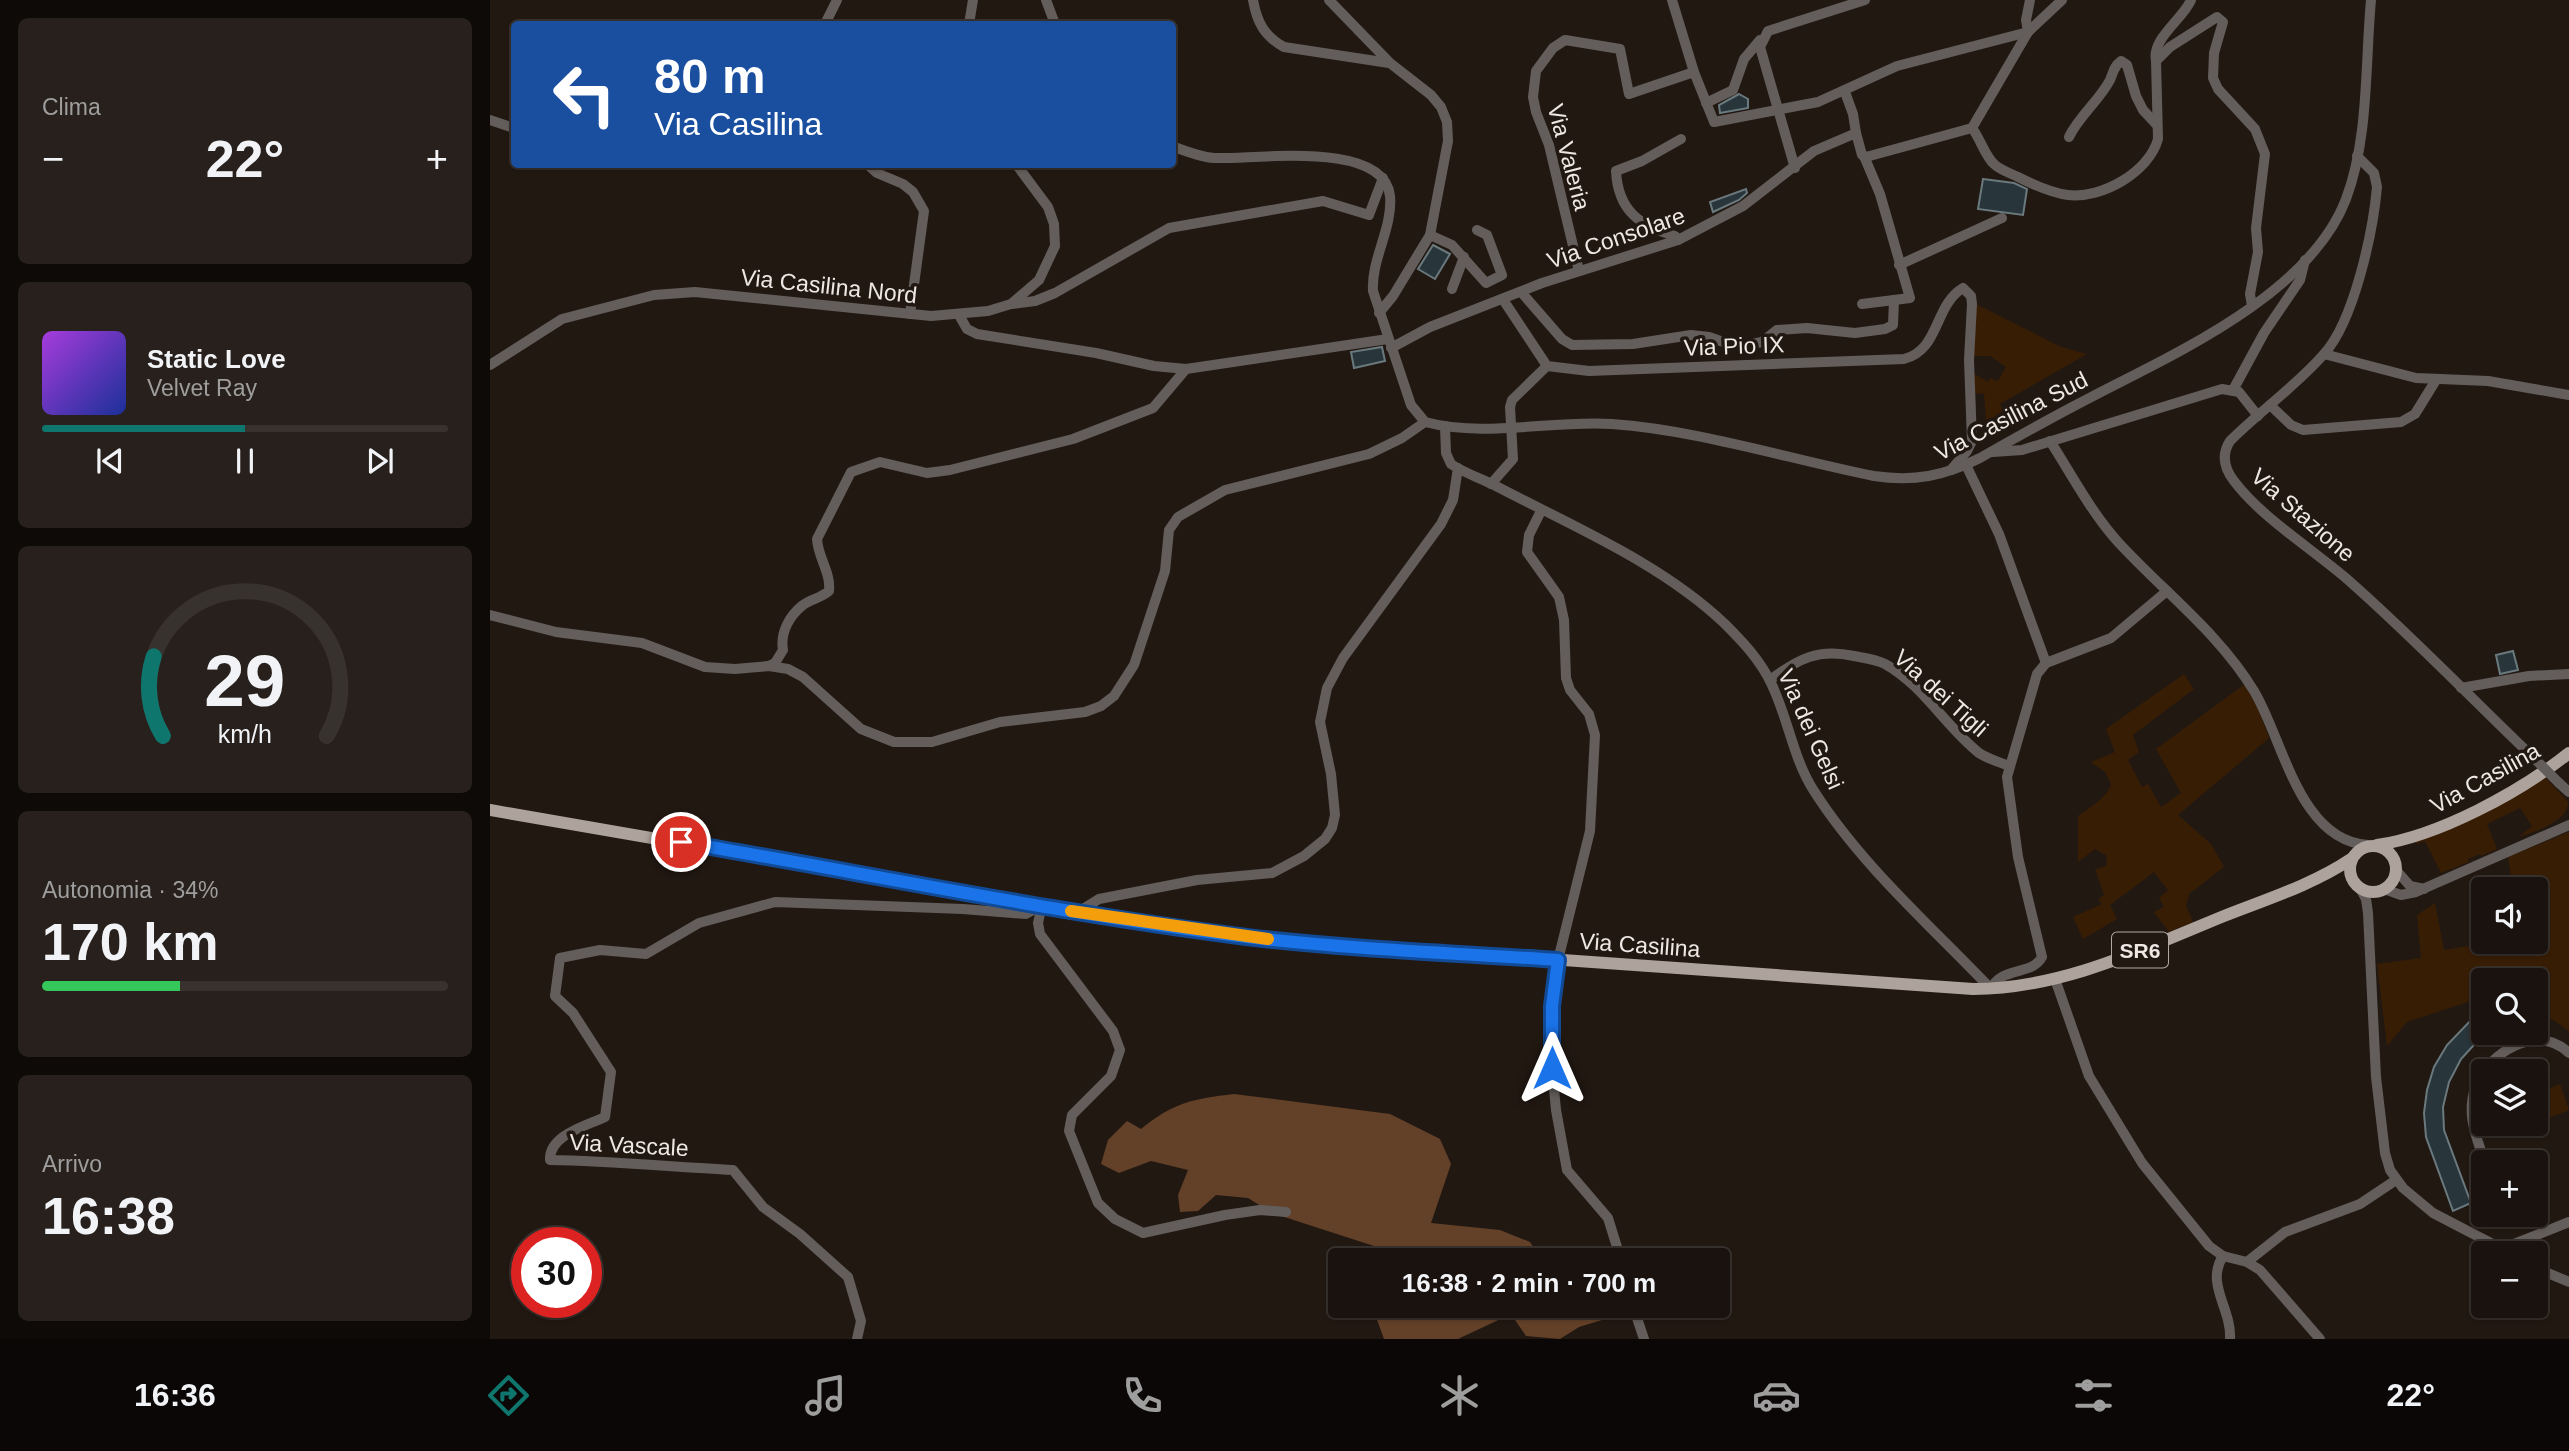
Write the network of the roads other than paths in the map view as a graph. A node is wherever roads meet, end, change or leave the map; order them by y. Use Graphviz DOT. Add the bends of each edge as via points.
graph roads {
  1 [pos="837,0"];
  2 [pos="973,0"];
  3 [pos="1045,0"];
  4 [pos="1253,0"];
  5 [pos="1329,0"];
  6 [pos="1671,0"];
  7 [pos="1826,0"];
  8 [pos="1866,0"];
  9 [pos="2029,0"];
  10 [pos="2062,0"];
  11 [pos="2191,0"];
  12 [pos="2371,0"];
  13 [pos="1829,12"];
  14 [pos="826,21"];
  15 [pos="970,21"];
  16 [pos="1054,21"];
  17 [pos="1768,31"];
  18 [pos="2028,32"];
  19 [pos="2160,56"];
  20 [pos="1390,63"];
  21 [pos="1694,72"];
  22 [pos="1845,92"];
  23 [pos="1706,103"];
  24 [pos="1776,111"];
  25 [pos="490,121"];
  26 [pos="2157,125"];
  27 [pos="511,127"];
  28 [pos="1972,128"];
  29 [pos="1856,133"];
  30 [pos="2069,138"];
  31 [pos="1681,139"];
  32 [pos="1176,147"];
  33 [pos="1864,156"];
  34 [pos="2357,156"];
  35 [pos="871,168"];
  36 [pos="1019,168"];
  37 [pos="1794,168"];
  38 [pos="1382,178"];
  39 [pos="2002,218"];
  40 [pos="1477,230"];
  41 [pos="1430,235"];
  42 [pos="1678,240"];
  43 [pos="1464,257"];
  44 [pos="2305,260"];
  45 [pos="1899,265"];
  46 [pos="1578,271"];
  47 [pos="1452,289"];
  48 [pos="1522,293"];
  49 [pos="1504,300"];
  50 [pos="1894,300"];
  51 [pos="1011,304"];
  52 [pos="1862,304"];
  53 [pos="2252,306"];
  54 [pos="1379,313"];
  55 [pos="910,314"];
  56 [pos="959,315"];
  57 [pos="1390,344"];
  58 [pos="2325,354"];
  59 [pos="490,365"];
  60 [pos="1547,366"];
  61 [pos="1186,369"];
  62 [pos="2436,380"];
  63 [pos="2233,390"];
  64 [pos="2569,395"];
  65 [pos="2270,405"];
  66 [pos="2258,416"];
  67 [pos="1425,422"];
  68 [pos="1445,426"];
  69 [pos="1512,428"];
  70 [pos="2050,441"];
  71 [pos="1990,452"];
  72 [pos="1966,465"];
  73 [pos="1458,468"];
  74 [pos="1948,472"];
  75 [pos="1491,484"];
  76 [pos="1541,511"];
  77 [pos="2167,591"];
  78 [pos="490,615"];
  79 [pos="2046,663"];
  80 [pos="769,666"];
  81 [pos="2569,674"];
  82 [pos="1770,680"];
  83 [pos="2461,688"];
  84 [pos="2569,753"];
  85 [pos="2009,766"];
  86 [pos="2569,792"];
  87 [pos="490,810"];
  88 [pos="2569,825"];
  89 [pos="2419,837"];
  90 [pos="2346,841"];
  91 [pos="2373,845"];
  92 [pos="2352,857"];
  93 [pos="2396,866"];
  94 [pos="2317,879"];
  95 [pos="2358,887"];
  96 [pos="2424,889"];
  97 [pos="2382,890"];
  98 [pos="1042,905"];
  99 [pos="1077,912"];
  100 [pos="2368,913"];
  101 [pos="1558,960"];
  102 [pos="2054,979"];
  103 [pos="1991,989"];
  104 [pos="2569,1053"];
  105 [pos="2497,1059"];
  106 [pos="2396,1180"];
  107 [pos="1286,1212"];
  108 [pos="2569,1222"];
  109 [pos="2484,1241"];
  110 [pos="2528,1241"];
  111 [pos="1617,1248"];
  112 [pos="2224,1256"];
  113 [pos="2247,1262"];
  114 [pos="2548,1273"];
  115 [pos="2569,1282"];
  116 [pos="1637,1318"];
  117 [pos="857,1339"];
  118 [pos="1644,1339"];
  119 [pos="2230,1339"];
  120 [pos="2320,1339"];
  1 -- 14 [label="street"];
  2 -- 15 [label="street"];
  3 -- 16 [label="street"];
  4 -- 20 [label="street" via="1262,29 1284,47"];
  5 -- 20 [label="street"];
  6 -- 21 [label="street"];
  7 -- 13 [label="street"];
  8 -- 13 [label="street"];
  9 -- 18 [label="street"];
  10 -- 18 [label="street"];
  11 -- 19 [label="street" via="2157,46"];
  12 -- 34 [label="street, Via Casilina Sud"];
  13 -- 17 [label="street"];
  17 -- 23 [label="street" via="1744,59 1733,90"];
  17 -- 24 [label="street" via="1760,47"];
  18 -- 22 [label="street" via="1935,54 1864,80"];
  18 -- 28 [label="street"];
  19 -- 26 [label="street"];
  19 -- 53 [label="street" via="2217,17 2222,19 2213,78 2255,129 2265,155"];
  20 -- 41 [label="street" via="1431,95 1447,122 1448,141"];
  21 -- 23 [label="street"];
  21 -- 46 [label="street, Via Valeria" via="1629,94 1618,47 1565,40 1536,71 1536,112 1549,145"];
  22 -- 24 [label="street"];
  22 -- 29 [label="street"];
  23 -- 24 [label="street" via="1714,122"];
  24 -- 37 [label="street"];
  25 -- 27 [label="street"];
  26 -- 28 [label="street" via="2158,139 2150,159 2109,187 2068,195 1996,166"];
  26 -- 30 [label="street" via="2143,110 2127,65 2121,61"];
  28 -- 33 [label="street"];
  29 -- 33 [label="street"];
  29 -- 37 [label="street, Via Consolare" via="1814,151"];
  31 -- 42 [label="street" via="1616,171 1619,190 1634,217"];
  32 -- 38 [label="street" via="1213,158 1348,160 1367,166"];
  33 -- 45 [label="street" via="1880,194"];
  34 -- 44 [label="street, Via Casilina Sud" via="2340,213"];
  34 -- 58 [label="street, Via Stazione" via="2374,173 2376,193 2354,293 2342,329"];
  35 -- 55 [label="street" via="913,192 924,211"];
  36 -- 51 [label="street, Via Casilina Nord" via="1048,207 1055,246 1039,280"];
  37 -- 42 [label="street, Via Consolare" via="1743,206"];
  38 -- 51 [label="street" via="1369,215 1323,201 1169,228 1055,293"];
  38 -- 54 [label="street" via="1390,199 1373,283"];
  39 -- 45 [label="street"];
  40 -- 43 [label="street" via="1487,235 1502,275 1486,283"];
  41 -- 43 [label="street" via="1452,245"];
  41 -- 54 [label="street"];
  42 -- 46 [label="street, Via Consolare"];
  43 -- 47 [label="street"];
  44 -- 53 [label="street, Via Casilina Sud"];
  44 -- 63 [label="street" via="2301,280 2264,333"];
  45 -- 50 [label="street" via="1910,298"];
  46 -- 48 [label="street, Via Consolare"];
  48 -- 49 [label="street, Via Consolare"];
  48 -- 50 [label="street" via="1562,339 1576,345 1633,344 1691,335 1747,345 1781,330 1849,333 1885,329 1893,325"];
  49 -- 57 [label="street, Via Consolare"];
  49 -- 60 [label="street"];
  50 -- 52 [label="street"];
  51 -- 56 [label="street, Via Casilina Nord"];
  53 -- 71 [label="street, Via Casilina Sud" via="2201,340"];
  54 -- 57 [label="street"];
  55 -- 56 [label="street, Via Casilina Nord"];
  55 -- 59 [label="street, Via Casilina Nord" via="695,292 654,295 562,319"];
  56 -- 61 [label="street, Via Consolare" via="967,330 978,334"];
  57 -- 61 [label="street, Via Consolare"];
  57 -- 67 [label="street" via="1413,409"];
  58 -- 62 [label="street"];
  58 -- 65 [label="street, Via Stazione"];
  60 -- 69 [label="street" via="1512,400"];
  60 -- 74 [label="street, Via Pio IX" via="1582,371 1904,359 1924,348 1950,301 1963,288 1972,304 1972,438"];
  61 -- 80 [label="street" via="1153,408 1073,439 950,470 927,473 880,462 851,472 817,539 830,579 829,591 804,604 784,629 783,650"];
  62 -- 64 [label="street" via="2488,381"];
  62 -- 65 [label="street" via="2415,414 2402,422 2306,431 2291,425"];
  63 -- 66 [label="street"];
  63 -- 70 [label="street" via="2218,390"];
  65 -- 66 [label="street, Via Stazione"];
  66 -- 83 [label="street, Via Stazione" via="2225,449 2225,464 2234,480"];
  67 -- 68 [label="street, Via Casilina Sud"];
  67 -- 80 [label="street" via="1369,454 1225,490 1178,517 1169,530 1167,566 1134,665 1117,693 1093,710 995,723 932,743 894,742 861,729 796,672"];
  68 -- 69 [label="street, Via Casilina Sud"];
  68 -- 73 [label="street" via="1447,457"];
  69 -- 74 [label="street, Via Casilina Sud" via="1625,426 1883,478 1922,479"];
  69 -- 75 [label="street" via="1513,459"];
  70 -- 71 [label="street" via="2013,452"];
  70 -- 77 [label="street" via="2106,527"];
  71 -- 72 [label="street, Via Casilina Sud"];
  72 -- 74 [label="street, Via Casilina Sud"];
  72 -- 79 [label="street" via="1999,534"];
  73 -- 75 [label="street, Via dei Gelsi"];
  73 -- 99 [label="street" via="1453,500 1441,524 1326,688 1320,722 1335,815 1325,839 1272,873 1203,879 1099,899"];
  75 -- 76 [label="street, Via dei Gelsi"];
  76 -- 82 [label="street, Via dei Gelsi" via="1685,591 1737,637"];
  76 -- 101 [label="street" via="1529,535 1527,552 1559,597 1566,678 1589,714 1595,735 1590,831"];
  77 -- 79 [label="street" via="2111,638"];
  77 -- 90 [label="street" via="2217,640 2239,670 2258,699 2305,800 2324,824"];
  78 -- 80 [label="street" via="550,631 642,643 705,667"];
  79 -- 85 [label="street" via="2037,674"];
  81 -- 83 [label="street"];
  82 -- 85 [label="street, Via dei Tigli" via="1793,662 1814,654 1838,653 1878,661 1930,702 1979,752"];
  82 -- 103 [label="street, Via dei Gelsi" via="1816,795 1870,862"];
  83 -- 86 [label="street, Via Stazione, bridge"];
  84 -- 89 [label="main road, Via Casilina" via="2523,786"];
  85 -- 103 [label="street" via="2018,857 2042,957 2036,965 2001,976"];
  87 -- 98 [label="main road, Via Casilina / SR6"];
  88 -- 96 [label="street"];
  89 -- 91 [label="main road, Via Casilina"];
  89 -- 93 [label="main road, Via Casilina" via="2402,851"];
  90 -- 91 [label="street"];
  90 -- 92 [label="street"];
  91 -- 92 [label="main road"];
  91 -- 93 [label="main road" via="2389,852"];
  92 -- 94 [label="main road, Via Casilina / SR6"];
  92 -- 95 [label="main road" via="2349,873"];
  93 -- 96 [label="street" via="2410,886"];
  93 -- 97 [label="main road" via="2390,884"];
  94 -- 95 [label="main road, Via Casilina / SR6" via="2334,877"];
  94 -- 102 [label="main road, Via Casilina / SR6" via="2117,959"];
  95 -- 97 [label="main road"];
  95 -- 100 [label="street"];
  96 -- 97 [label="street" via="2401,895"];
  97 -- 100 [label="street"];
  98 -- 99 [label="main road, Via Casilina / SR6"];
  98 -- 107 [label="street" via="1040,934 1113,1031 1120,1050 1111,1076 1072,1115 1069,1131 1098,1203 1115,1219 1143,1233 1225,1215"];
  98 -- 117 [label="street, Via Vascale" via="1026,914 775,902 699,922 646,954 600,950 560,958 555,996 573,1013 611,1072 605,1117 558,1140 549,1152 550,1160 733,1170 763,1207 848,1277 861,1321"];
  99 -- 101 [label="main road, Via Casilina / SR6" via="1287,941"];
  100 -- 106 [label="street" via="2377,1086 2386,1157"];
  101 -- 103 [label="main road, Via Casilina / SR6"];
  101 -- 111 [label="street" via="1552,1068 1565,1163 1608,1218"];
  102 -- 103 [label="main road, Via Casilina / SR6"];
  102 -- 112 [label="street" via="2087,1071 2123,1134 2197,1234"];
  104 -- 105 [label="street" via="2552,1041 2526,1041"];
  106 -- 109 [label="street" via="2439,1217"];
  106 -- 113 [label="street" via="2360,1205 2280,1235"];
  108 -- 110 [label="street"];
  112 -- 113 [label="street"];
  112 -- 119 [label="street" via="2216,1281"];
  113 -- 120 [label="street" via="2267,1277"];
  114 -- 115 [label="street"];
  116 -- 118 [label="street"];
}
